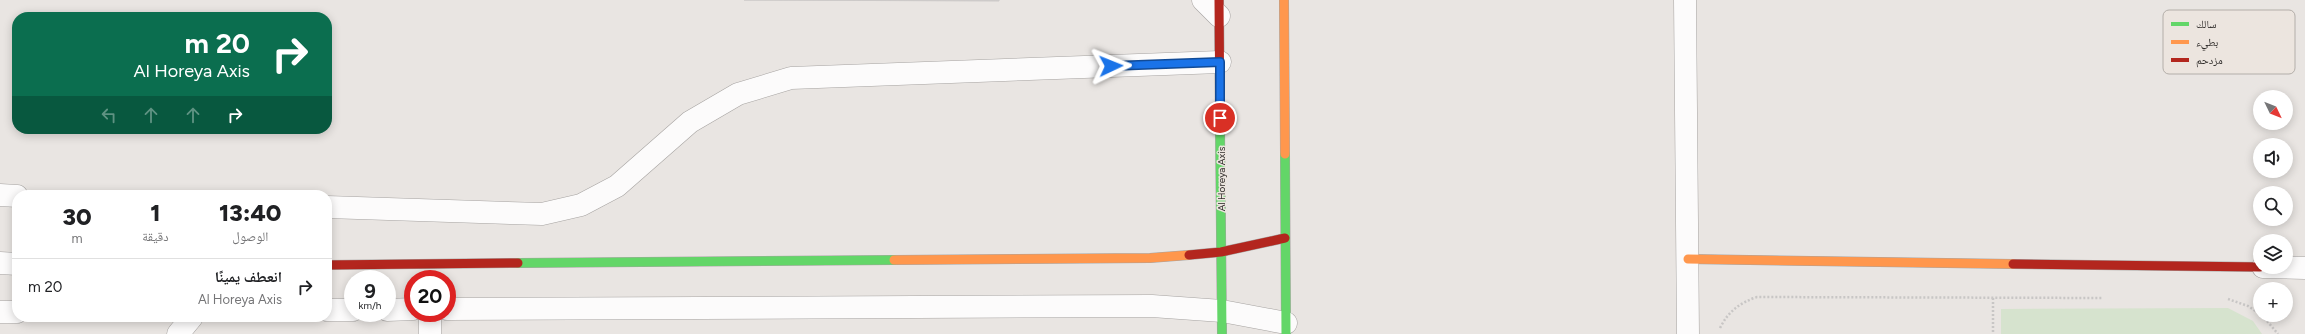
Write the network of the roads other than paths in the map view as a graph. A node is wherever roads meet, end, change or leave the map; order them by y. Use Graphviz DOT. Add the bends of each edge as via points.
graph roads {
  1 [pos="1203,0"];
  2 [pos="1284,0"];
  3 [pos="1685,0"];
  4 [pos="1219,8"];
  5 [pos="1220,62"];
  6 [pos="0,195"];
  7 [pos="12,196"];
  8 [pos="332,207"];
  9 [pos="1285,238"];
  10 [pos="1221,252"];
  11 [pos="1688,259"];
  12 [pos="0,264"];
  13 [pos="12,264"];
  14 [pos="332,265"];
  15 [pos="2253,267"];
  16 [pos="2293,268"];
  17 [pos="2305,268"];
  18 [pos="456,309"];
  19 [pos="332,310"];
  20 [pos="344,310"];
  21 [pos="1222,311"];
  22 [pos="0,312"];
  23 [pos="12,312"];
  24 [pos="188,322"];
  25 [pos="430,322"];
  26 [pos="1286,329"];
  27 [pos="178,334"];
  28 [pos="430,334"];
  29 [pos="1222,334"];
  30 [pos="1688,334"];
  1 -- 4 [label="street"];
  2 -- 9 [label="street"];
  3 -- 11 [label="street"];
  4 -- 5 [label="street, Al Horeya Axis"];
  5 -- 8 [label="street" via="791,78 738,94 690,122 617,186 581,205 542,214"];
  5 -- 10 [label="street, Al Horeya Axis"];
  6 -- 7 [label="street"];
  9 -- 10 [label="street"];
  9 -- 26 [label="street"];
  10 -- 14 [label="street" via="1150,258"];
  10 -- 21 [label="street, Al Horeya Axis"];
  11 -- 15 [label="street"];
  11 -- 30 [label="street"];
  12 -- 13 [label="street"];
  16 -- 17 [label="street"];
  18 -- 21 [label="street" via="1146,306"];
  19 -- 20 [label="street"];
  21 -- 26 [label="street"];
  21 -- 29 [label="street, Al Horeya Axis"];
  22 -- 23 [label="street"];
  24 -- 27 [label="street"];
  25 -- 28 [label="street"];
}
